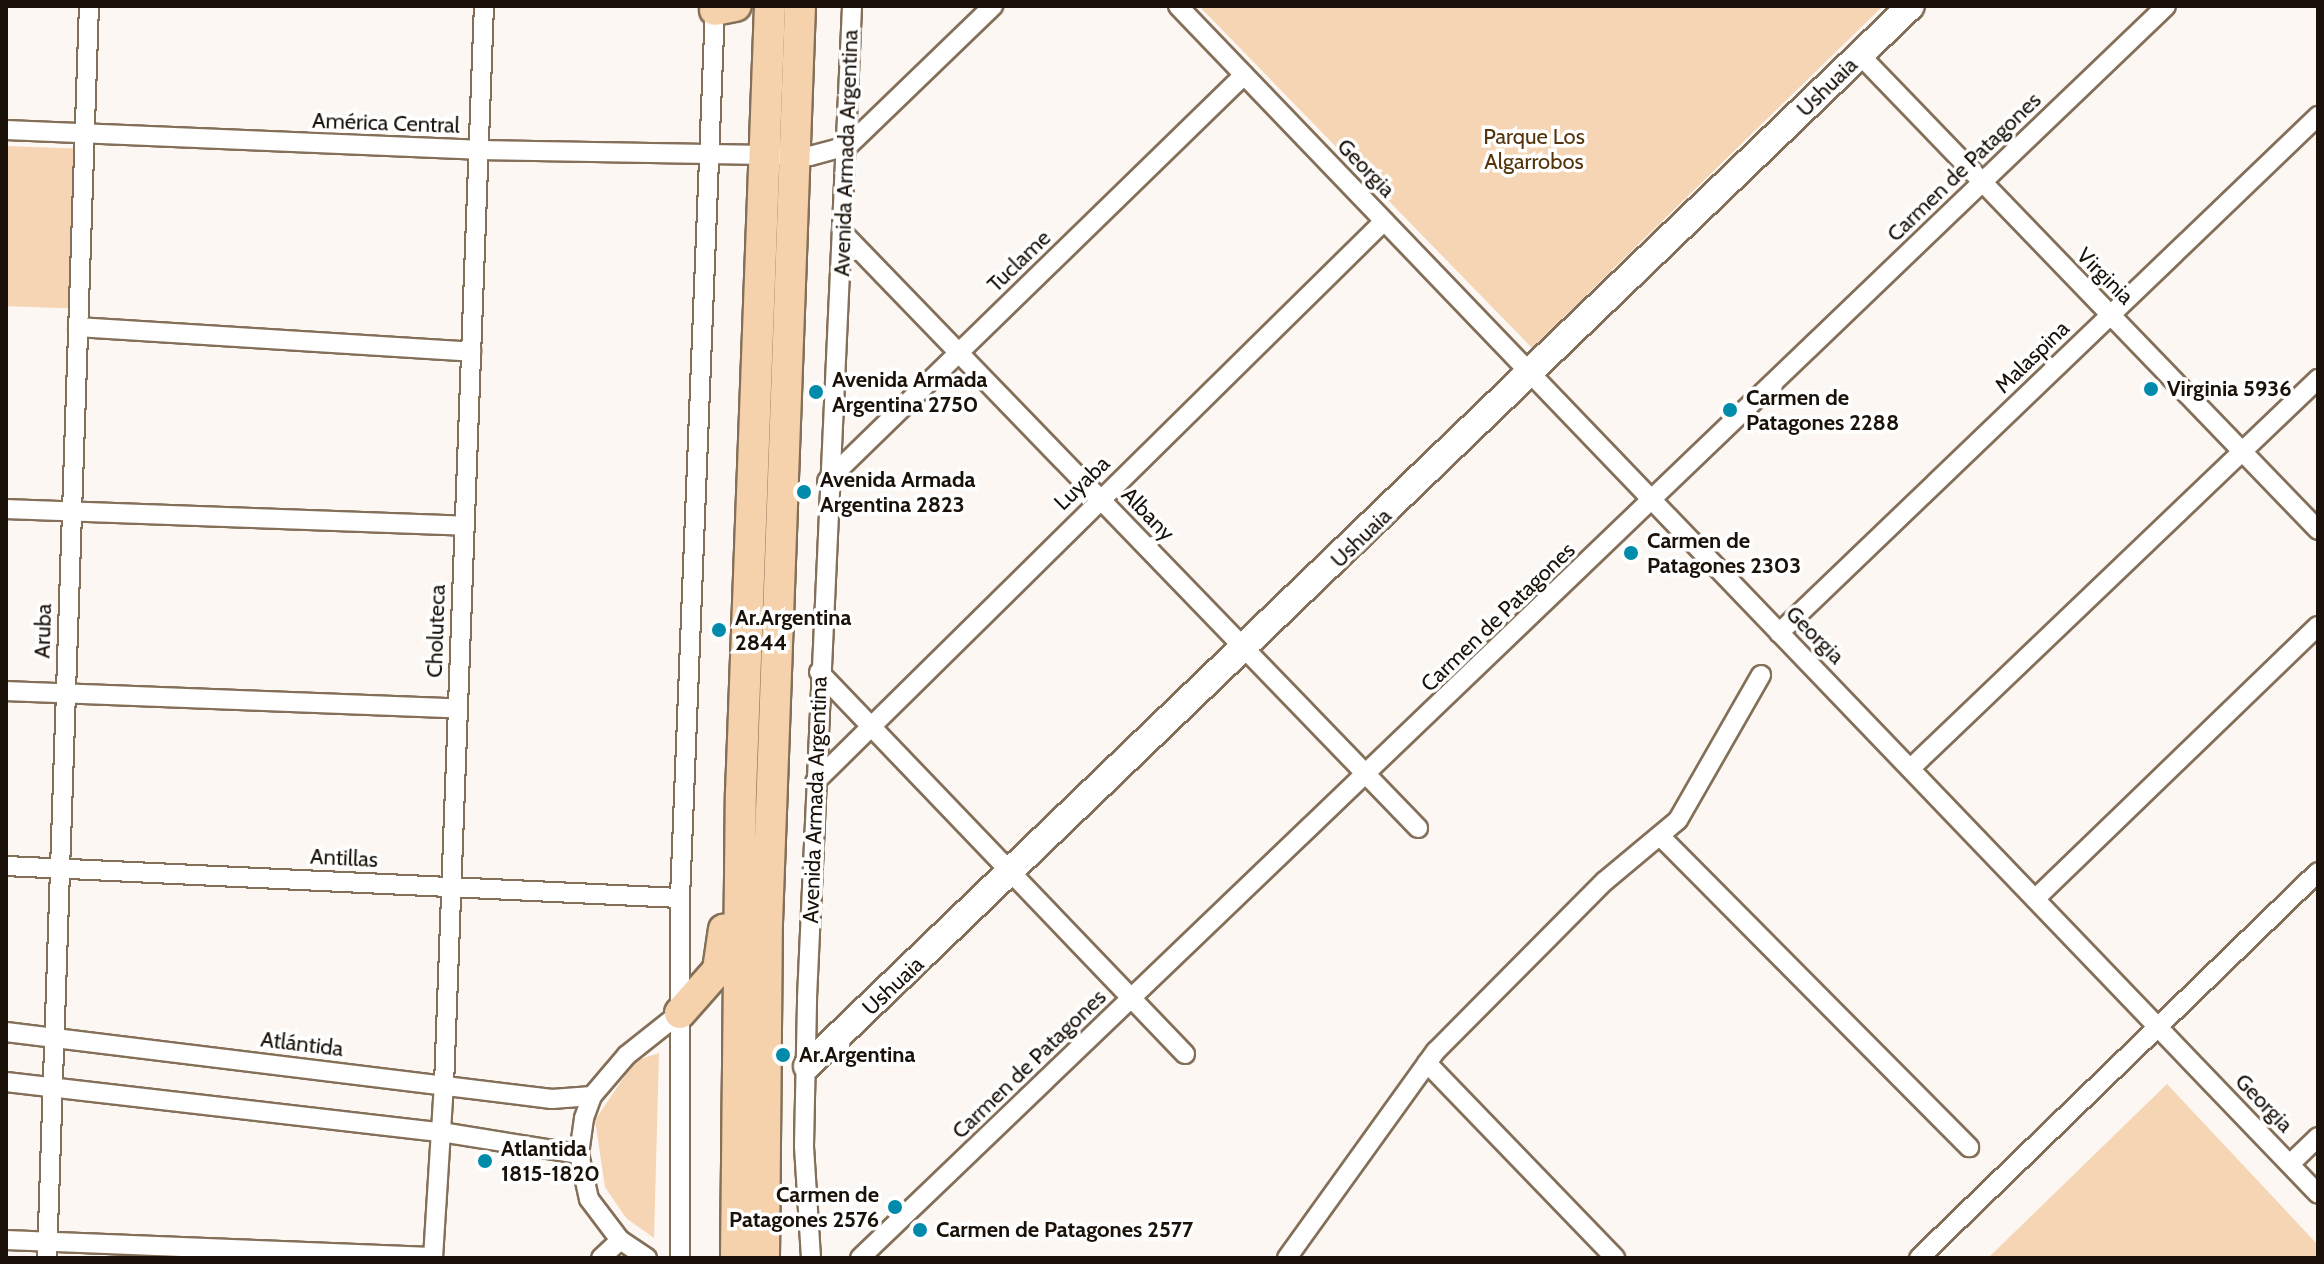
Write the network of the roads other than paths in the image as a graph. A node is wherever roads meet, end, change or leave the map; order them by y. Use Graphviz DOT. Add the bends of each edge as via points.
graph roads {
  1 [pos="89,6"];
  2 [pos="484,6"];
  3 [pos="770,6"];
  4 [pos="800,6"];
  5 [pos="852,6"];
  6 [pos="993,6"];
  7 [pos="1178,6"];
  8 [pos="1911,6"];
  9 [pos="2166,6"];
  10 [pos="722,7"];
  11 [pos="1860,55"];
  12 [pos="1244,75"];
  13 [pos="2318,116"];
  14 [pos="6,130"];
  15 [pos="85,134"];
  16 [pos="848,146"];
  17 [pos="478,150"];
  18 [pos="707,154"];
  19 [pos="765,157"];
  20 [pos="795,157"];
  21 [pos="1980,184"];
  22 [pos="1384,221"];
  23 [pos="844,234"];
  24 [pos="2110,315"];
  25 [pos="78,327"];
  26 [pos="471,352"];
  27 [pos="959,354"];
  28 [pos="1530,373"];
  29 [pos="2318,379"];
  30 [pos="2243,451"];
  31 [pos="827,481"];
  32 [pos="1100,499"];
  33 [pos="1653,503"];
  34 [pos="6,509"];
  35 [pos="71,511"];
  36 [pos="464,526"];
  37 [pos="2318,530"];
  38 [pos="2318,626"];
  39 [pos="1779,633"];
  40 [pos="1245,649"];
  41 [pos="819,672"];
  42 [pos="1761,675"];
  43 [pos="6,691"];
  44 [pos="65,693"];
  45 [pos="457,708"];
  46 [pos="872,724"];
  47 [pos="1912,767"];
  48 [pos="1366,776"];
  49 [pos="815,782"];
  50 [pos="741,793"];
  51 [pos="1418,828"];
  52 [pos="1662,838"];
  53 [pos="6,866"];
  54 [pos="59,868"];
  55 [pos="2318,872"];
  56 [pos="1013,873"];
  57 [pos="451,888"];
  58 [pos="680,898"];
  59 [pos="2035,899"];
  60 [pos="1132,999"];
  61 [pos="680,1013"];
  62 [pos="2158,1027"];
  63 [pos="6,1032"];
  64 [pos="54,1038"];
  65 [pos="1185,1054"];
  66 [pos="1427,1063"];
  67 [pos="807,1066"];
  68 [pos="6,1082"];
  69 [pos="444,1085"];
  70 [pos="51,1087"];
  71 [pos="592,1096"];
  72 [pos="441,1132"];
  73 [pos="2318,1137"];
  74 [pos="1969,1147"];
  75 [pos="579,1154"];
  76 [pos="2290,1164"];
  77 [pos="2318,1194"];
  78 [pos="6,1240"];
  79 [pos="620,1240"];
  80 [pos="47,1250"];
  81 [pos="338,1255"];
  82 [pos="433,1257"];
  83 [pos="601,1258"];
  84 [pos="647,1258"];
  85 [pos="680,1258"];
  86 [pos="736,1258"];
  87 [pos="764,1258"];
  88 [pos="811,1258"];
  89 [pos="860,1258"];
  90 [pos="1287,1258"];
  91 [pos="1615,1258"];
  92 [pos="1919,1258"];
  1 -- 15 [label="street, Aruba"];
  2 -- 17 [label="street, Choluteca"];
  3 -- 19 [label="main road"];
  4 -- 20 [label="main road, Avenida Armada Argentina"];
  5 -- 16 [label="street, Avenida Armada Argentina"];
  6 -- 16 [label="street"];
  7 -- 12 [label="street, Georgia"];
  8 -- 11 [label="main road, Ushuaia"];
  9 -- 21 [label="street, Carmen de Patagones"];
  10 -- 18 [label="street"];
  11 -- 21 [label="street, Virginia"];
  11 -- 28 [label="main road, Ushuaia"];
  12 -- 22 [label="street, Georgia"];
  12 -- 27 [label="street, Tuclame"];
  13 -- 24 [label="street, Malaspina"];
  14 -- 15 [label="street, América Central"];
  15 -- 17 [label="street, América Central"];
  15 -- 25 [label="street, Aruba"];
  16 -- 20 [label="street, América Central"];
  16 -- 23 [label="street, Avenida Armada Argentina"];
  17 -- 18 [label="street, América Central"];
  17 -- 26 [label="street, Choluteca"];
  18 -- 19 [label="street, América Central"];
  18 -- 58 [label="street"];
  19 -- 20 [label="street, América Central"];
  19 -- 50 [label="main road"];
  20 -- 87 [label="main road, Avenida Armada Argentina" via="767,908"];
  21 -- 24 [label="street, Virginia"];
  21 -- 33 [label="street, Carmen de Patagones"];
  22 -- 28 [label="street, Georgia"];
  22 -- 32 [label="street, Luyaba"];
  23 -- 27 [label="street, Albany"];
  23 -- 31 [label="street, Avenida Armada Argentina"];
  24 -- 30 [label="street, Virginia"];
  24 -- 39 [label="street, Malaspina"];
  25 -- 26 [label="street"];
  25 -- 35 [label="street, Aruba"];
  26 -- 36 [label="street, Choluteca"];
  27 -- 31 [label="street, Tuclame"];
  27 -- 32 [label="street, Albany"];
  28 -- 33 [label="street, Georgia"];
  28 -- 40 [label="main road, Ushuaia"];
  29 -- 30 [label="street"];
  30 -- 37 [label="street, Virginia"];
  30 -- 47 [label="street"];
  31 -- 41 [label="street, Avenida Armada Argentina"];
  32 -- 40 [label="street, Albany"];
  32 -- 46 [label="street, Luyaba"];
  33 -- 39 [label="street, Georgia"];
  33 -- 48 [label="street, Carmen de Patagones"];
  34 -- 35 [label="street"];
  35 -- 36 [label="street"];
  35 -- 44 [label="street, Aruba"];
  36 -- 45 [label="street, Choluteca"];
  38 -- 59 [label="street"];
  39 -- 47 [label="street, Georgia"];
  40 -- 48 [label="street, Albany"];
  40 -- 56 [label="main road, Ushuaia"];
  41 -- 46 [label="street"];
  41 -- 49 [label="street, Avenida Armada Argentina"];
  42 -- 52 [label="street" via="1678,820"];
  43 -- 44 [label="street"];
  44 -- 45 [label="street"];
  44 -- 54 [label="street, Aruba"];
  45 -- 57 [label="street, Choluteca"];
  46 -- 49 [label="street, Luyaba"];
  46 -- 56 [label="street"];
  47 -- 59 [label="street, Georgia"];
  48 -- 51 [label="street, Albany"];
  48 -- 60 [label="street, Carmen de Patagones"];
  49 -- 67 [label="street, Avenida Armada Argentina"];
  50 -- 61 [label="main road" via="731,827 721,959"];
  50 -- 86 [label="main road"];
  52 -- 66 [label="street" via="1605,881"];
  52 -- 74 [label="street"];
  53 -- 54 [label="street, Antillas"];
  54 -- 57 [label="street, Antillas"];
  54 -- 64 [label="street, Aruba"];
  55 -- 62 [label="street"];
  56 -- 60 [label="street"];
  56 -- 67 [label="main road, Ushuaia"];
  57 -- 58 [label="street, Antillas"];
  57 -- 69 [label="street, Choluteca"];
  58 -- 61 [label="street"];
  59 -- 62 [label="street, Georgia"];
  60 -- 65 [label="street"];
  60 -- 89 [label="street, Carmen de Patagones"];
  61 -- 71 [label="street" via="627,1055"];
  61 -- 85 [label="street"];
  62 -- 76 [label="street, Georgia"];
  62 -- 92 [label="street"];
  63 -- 64 [label="street, Atlántida"];
  64 -- 69 [label="street, Atlántida"];
  64 -- 70 [label="street, Aruba"];
  66 -- 90 [label="street"];
  66 -- 91 [label="street"];
  67 -- 88 [label="street, Avenida Armada Argentina" via="804,1146"];
  68 -- 70 [label="street"];
  69 -- 71 [label="street, Atlántida" via="561,1100"];
  69 -- 72 [label="street, Choluteca"];
  70 -- 72 [label="street"];
  70 -- 80 [label="street, Aruba"];
  71 -- 75 [label="street"];
  72 -- 75 [label="street"];
  72 -- 82 [label="street, Choluteca"];
  73 -- 76 [label="street"];
  75 -- 79 [label="street" via="589,1199"];
  76 -- 77 [label="street, Georgia"];
  78 -- 80 [label="street"];
  79 -- 83 [label="street"];
  79 -- 84 [label="street"];
  80 -- 81 [label="street"];
  81 -- 82 [label="street"];
}
